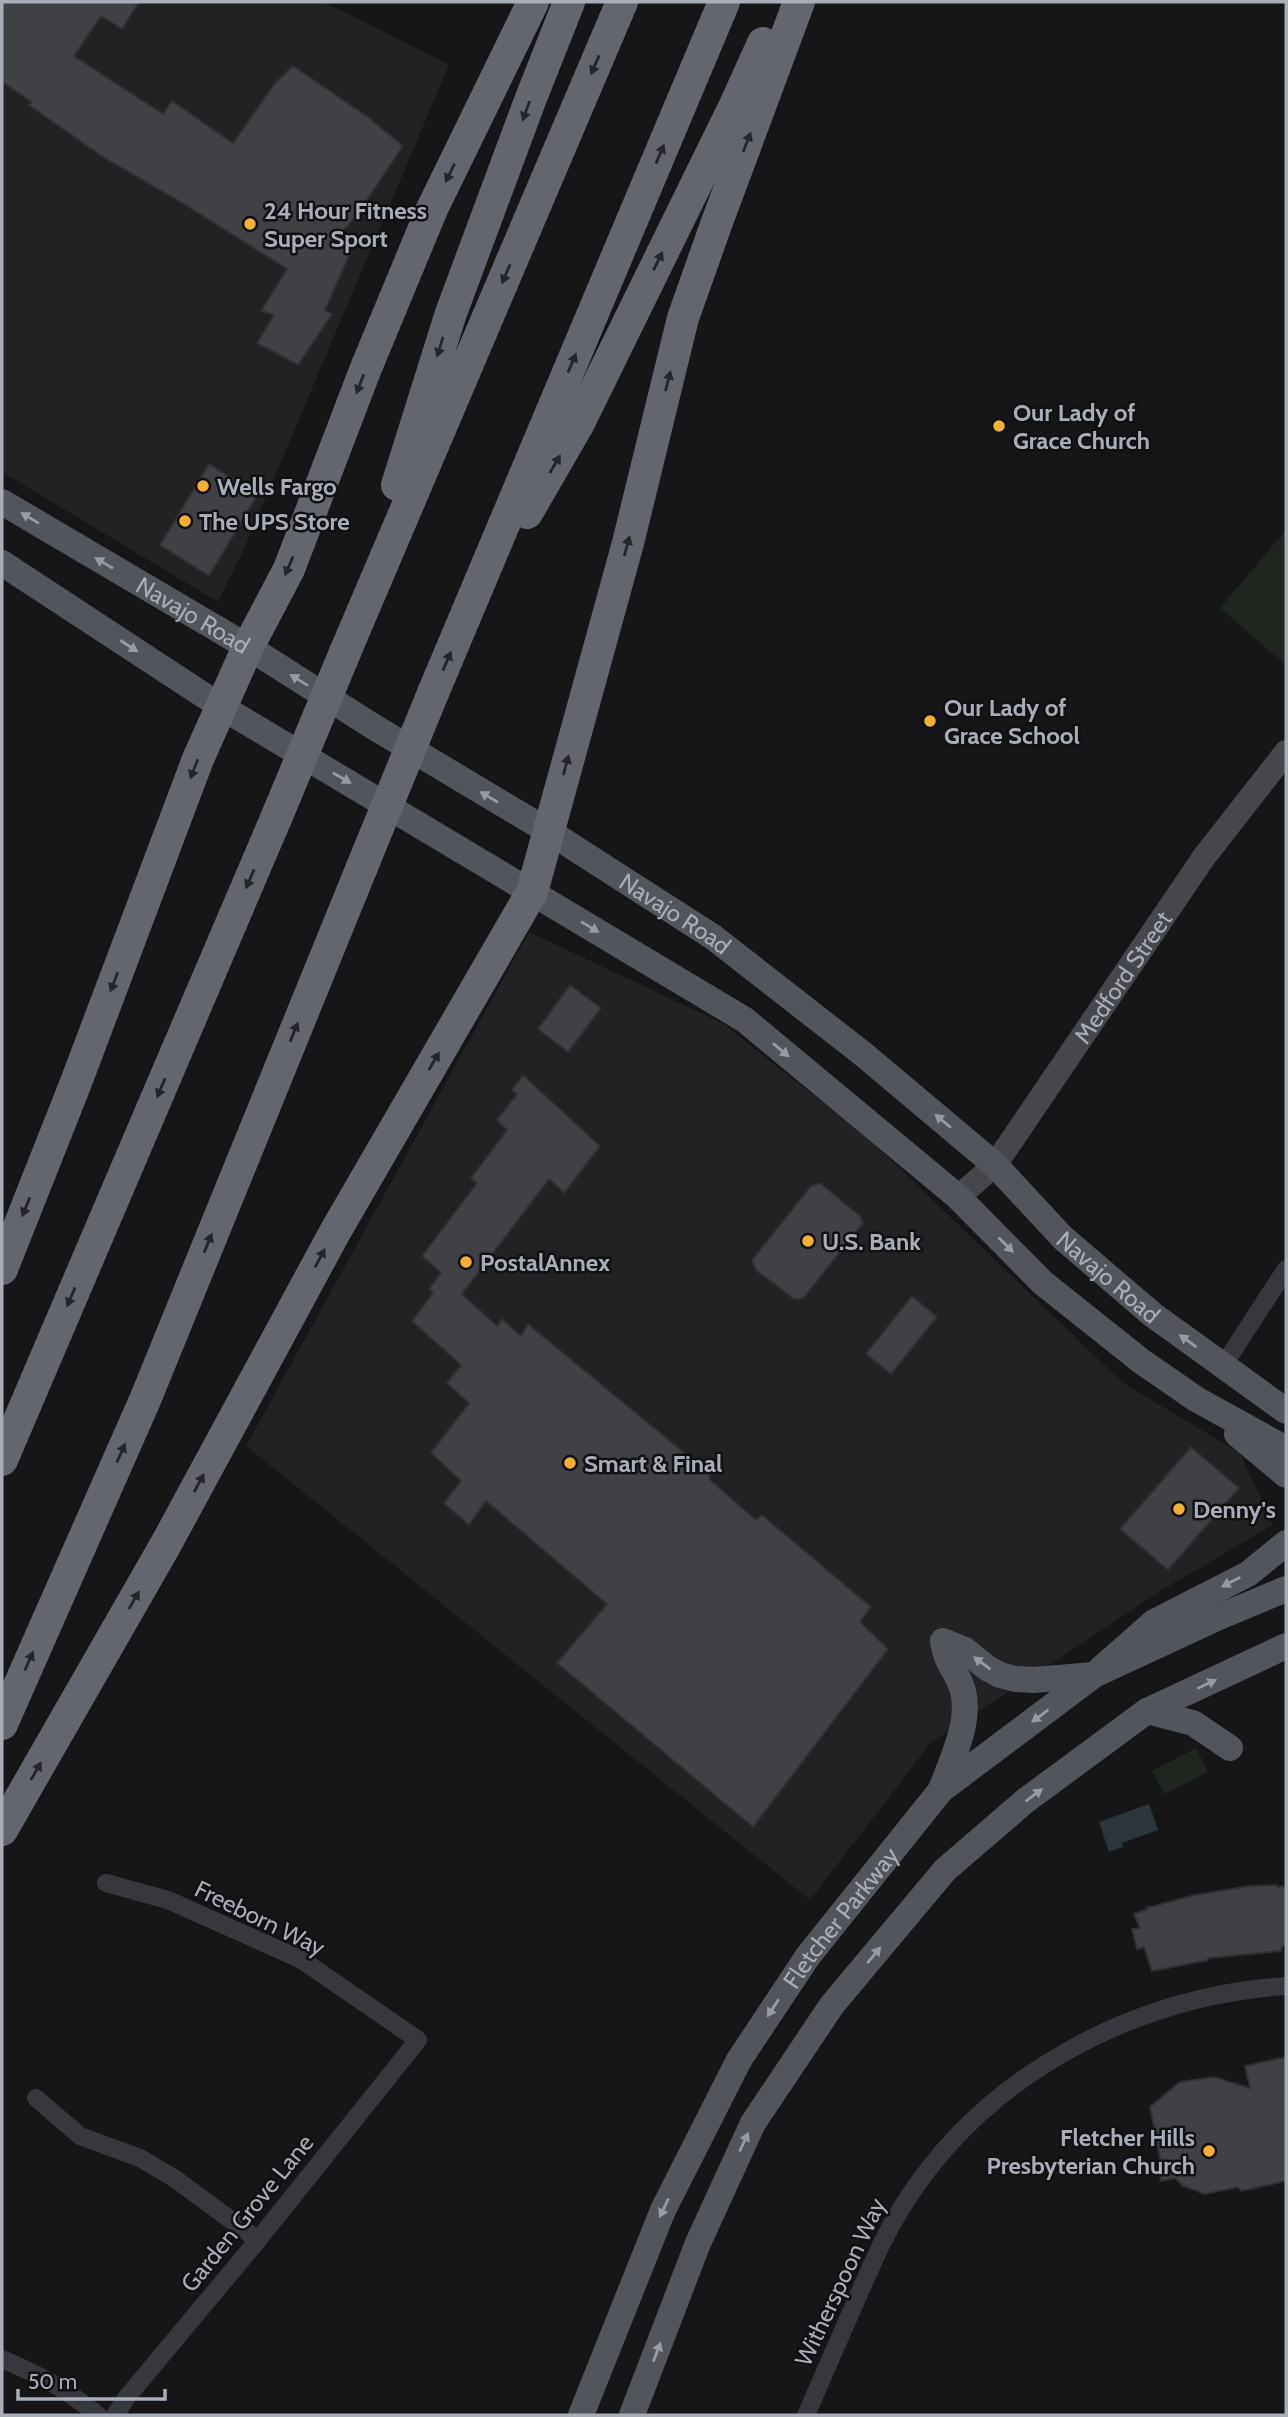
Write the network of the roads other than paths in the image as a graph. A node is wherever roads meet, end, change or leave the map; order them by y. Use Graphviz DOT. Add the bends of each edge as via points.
graph roads {
  1 [pos="533,2"];
  2 [pos="569,2"];
  3 [pos="622,2"];
  4 [pos="724,2"];
  5 [pos="781,2"];
  6 [pos="799,2"];
  7 [pos="2,502"];
  8 [pos="2,564"];
  9 [pos="460,629"];
  10 [pos="248,647"];
  11 [pos="346,650"];
  12 [pos="220,706"];
  13 [pos="1286,752"];
  14 [pos="548,831"];
  15 [pos="531,892"];
  16 [pos="995,1166"];
  17 [pos="958,1197"];
  18 [pos="2,1269"];
  19 [pos="1286,1269"];
  20 [pos="1223,1366"];
  21 [pos="1286,1392"];
  22 [pos="1196,1399"];
  23 [pos="1286,1412"];
  24 [pos="1286,1448"];
  25 [pos="2,1460"];
  26 [pos="1286,1475"];
  27 [pos="1286,1542"];
  28 [pos="1286,1589"];
  29 [pos="1286,1646"];
  30 [pos="1094,1675"];
  31 [pos="1147,1711"];
  32 [pos="2,1724"];
  33 [pos="1230,1748"];
  34 [pos="940,1790"];
  35 [pos="2,1830"];
  36 [pos="106,1883"];
  37 [pos="1286,1986"];
  38 [pos="418,2040"];
  39 [pos="36,2098"];
  40 [pos="258,2240"];
  41 [pos="2,2360"];
  42 [pos="98,2415"];
  43 [pos="115,2415"];
  44 [pos="581,2415"];
  45 [pos="632,2415"];
  46 [pos="806,2415"];
  1 -- 10 [label="highway, one-way" via="432,209 289,569"];
  2 -- 11 [label="highway, one-way" via="451,313"];
  3 -- 11 [label="highway, one-way"];
  9 -- 4 [label="highway, one-way"];
  9 -- 5 [label="highway, one-way" via="579,424"];
  14 -- 6 [label="highway, one-way" via="628,543 683,318"];
  10 -- 7 [label="main road, Navajo Road, one-way"];
  8 -- 12 [label="main road, Navajo Road, one-way"];
  32 -- 9 [label="highway, one-way, bridge" via="145,1400"];
  10 -- 12 [label="highway"];
  14 -- 10 [label="main road, Navajo Road, one-way"];
  11 -- 25 [label="highway, one-way, bridge"];
  12 -- 15 [label="main road, Navajo Road, one-way"];
  12 -- 18 [label="highway, one-way"];
  13 -- 16 [label="street, Medford Street" via="1204,857"];
  14 -- 15 [label="highway"];
  16 -- 14 [label="main road, Navajo Road, one-way" via="863,1054 713,937"];
  15 -- 17 [label="main road, Navajo Road, one-way" via="745,1020"];
  35 -- 15 [label="highway, one-way" via="166,1544 335,1232"];
  16 -- 17 [label="street, Medford Street"];
  20 -- 16 [label="main road, Navajo Road, one-way" via="1153,1315 1063,1238"];
  17 -- 22 [label="main road, Navajo Road, one-way" via="1043,1283"];
  19 -- 20 [label="street"];
  20 -- 21 [label="main road"];
  20 -- 23 [label="main road, Navajo Road"];
  22 -- 24 [label="main road, Navajo Road"];
  22 -- 26 [label="main road"];
  27 -- 30 [label="main road, one-way" via="1248,1574 1154,1622"];
  28 -- 30 [label="main road, Fletcher Parkway"];
  31 -- 29 [label="main road, Fletcher Parkway, one-way"];
  30 -- 34 [label="main road, Fletcher Parkway, one-way"];
  30 -- 34 [label="main road, one-way" via="1015,1679 943,1641 965,1707"];
  31 -- 33 [label="main road" via="1193,1723"];
  45 -- 31 [label="main road, Fletcher Parkway, one-way" via="698,2243 753,2123 832,2006 945,1870 1025,1801"];
  34 -- 44 [label="main road, Fletcher Parkway, one-way" via="808,1955 739,2060 663,2210"];
  36 -- 38 [label="street, Freeborn Way" via="168,1900 302,1960"];
  37 -- 46 [label="street, Witherspoon Way" via="1212,1995 1142,2015 1078,2045 993,2103 943,2151 904,2204 873,2261"];
  38 -- 40 [label="street, Garden Grove Lane"];
  39 -- 40 [label="street" via="80,2136 139,2158 174,2178"];
  40 -- 43 [label="street, Garden Grove Lane"];
  41 -- 42 [label="street" via="40,2375"];
}
